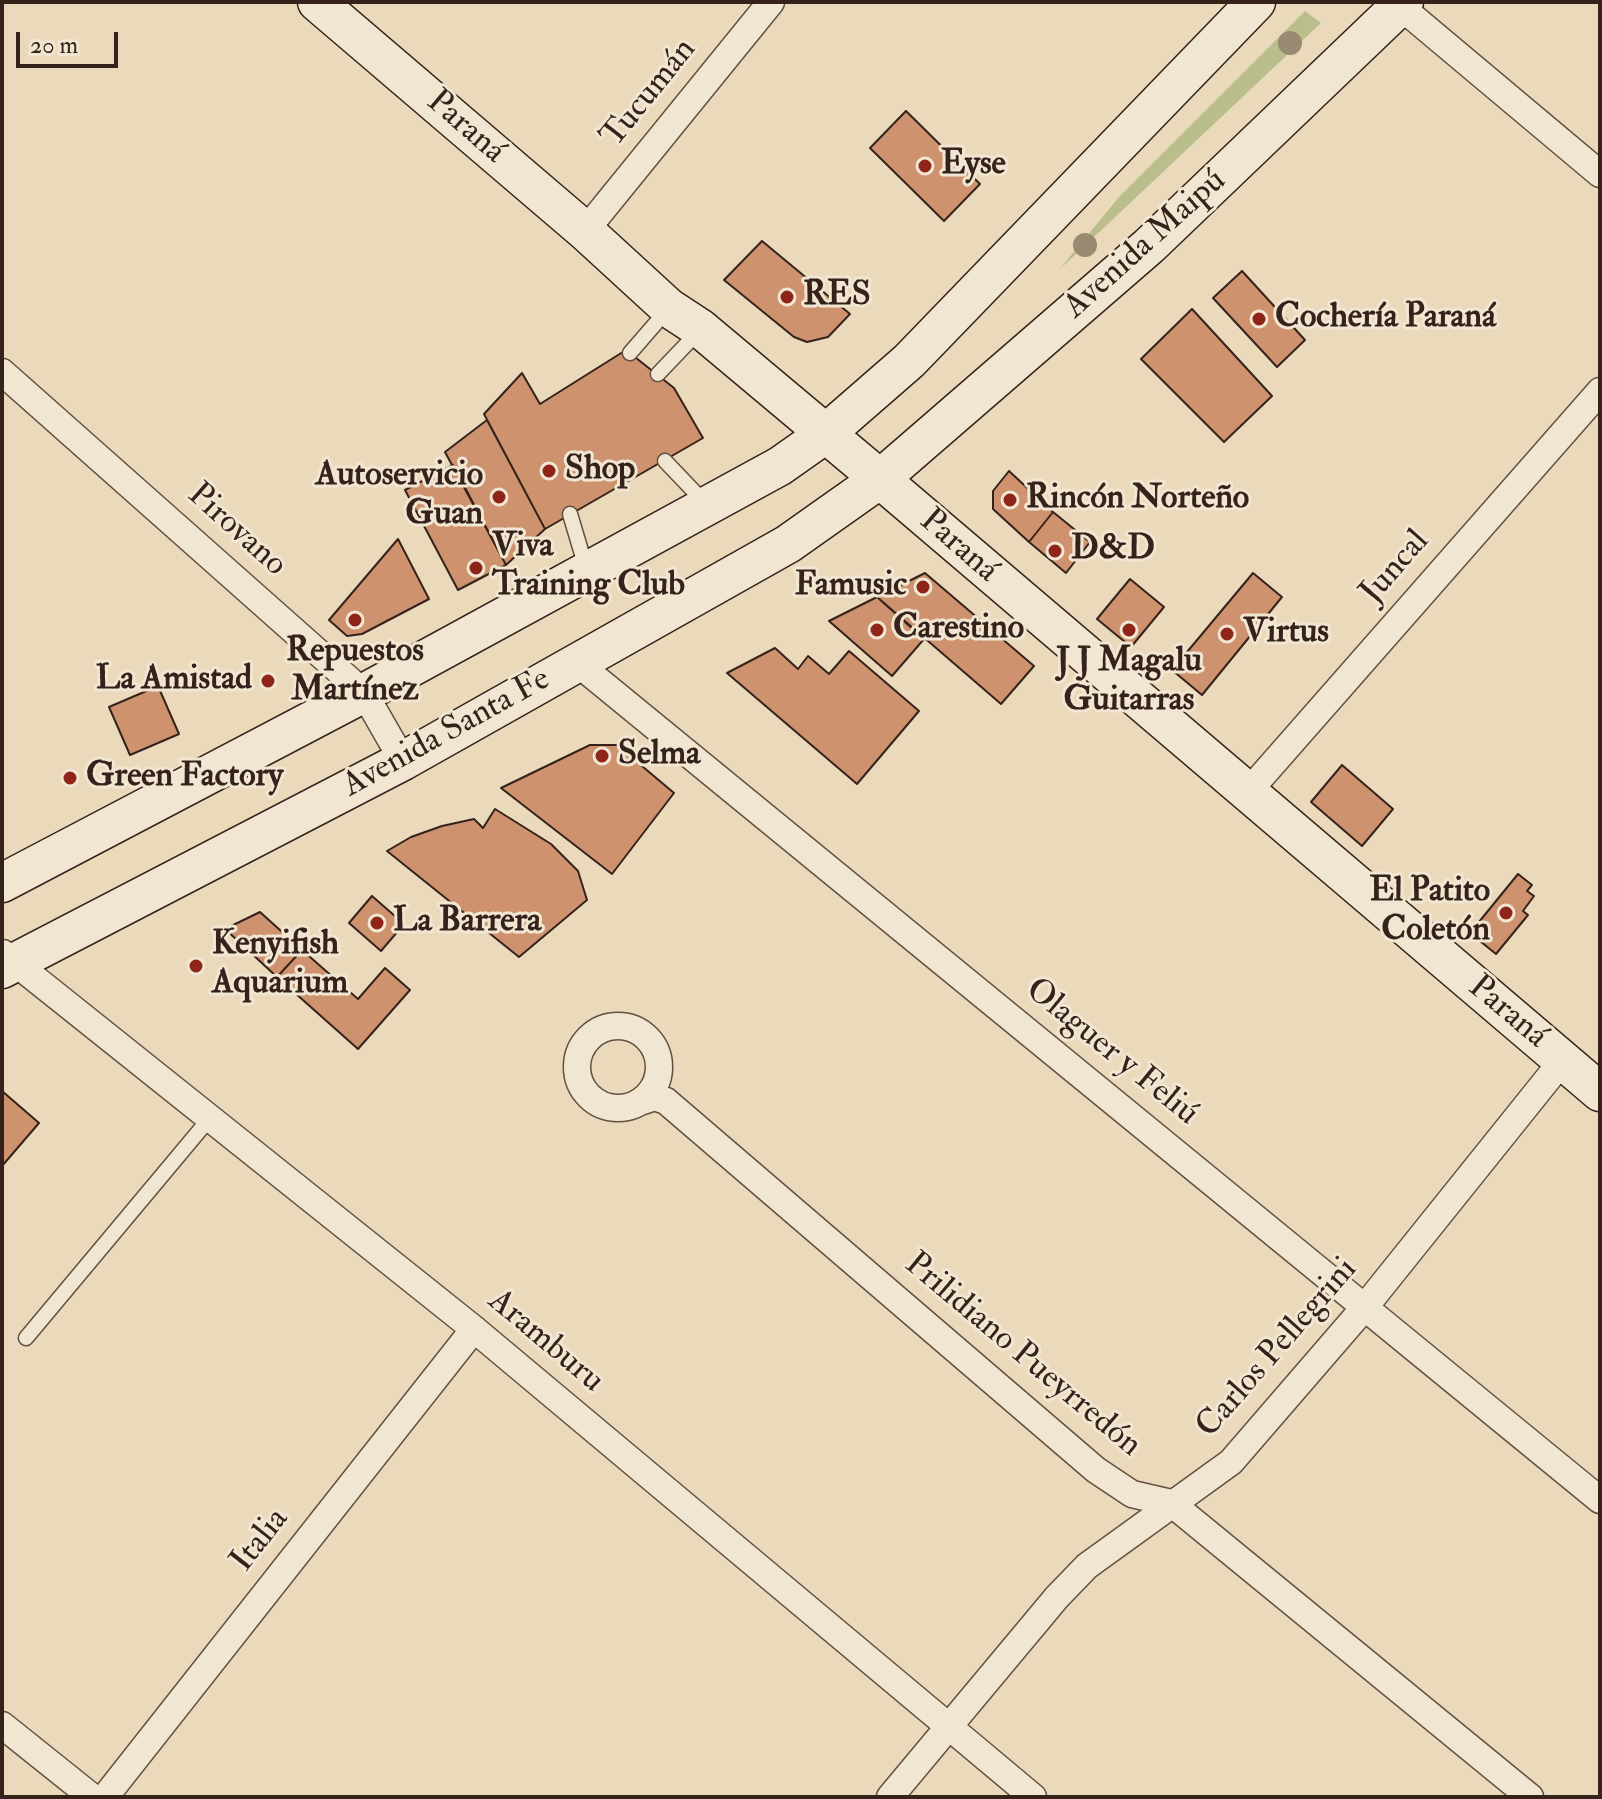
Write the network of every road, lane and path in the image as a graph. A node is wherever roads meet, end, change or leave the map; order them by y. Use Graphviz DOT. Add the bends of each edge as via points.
graph roads {
  1 [pos="317,2"];
  2 [pos="771,2"];
  3 [pos="1256,2"];
  4 [pos="1400,3"];
  5 [pos="1600,174"];
  6 [pos="585,231"];
  7 [pos="669,308"];
  8 [pos="701,329"];
  9 [pos="630,353"];
  10 [pos="2,372"];
  11 [pos="658,374"];
  12 [pos="1600,391"];
  13 [pos="824,435"];
  14 [pos="665,461"];
  15 [pos="880,479"];
  16 [pos="707,505"];
  17 [pos="570,514"];
  18 [pos="587,572"];
  19 [pos="576,662"];
  20 [pos="364,693"];
  21 [pos="403,761"];
  22 [pos="1247,793"];
  23 [pos="2,883"];
  24 [pos="6,961"];
  25 [pos="1563,1060"];
  26 [pos="1600,1092"];
  27 [pos="653,1101"];
  28 [pos="210,1118"];
  29 [pos="1364,1308"];
  30 [pos="474,1329"];
  31 [pos="26,1338"];
  32 [pos="1600,1500"];
  33 [pos="1171,1503"];
  34 [pos="2,1725"];
  35 [pos="948,1725"];
  36 [pos="92,1797"];
  37 [pos="105,1797"];
  38 [pos="890,1797"];
  39 [pos="1033,1797"];
  40 [pos="1530,1797"];
  1 -- 6 [label="main road, Paraná"];
  2 -- 6 [label="street, Tucumán"];
  3 -- 13 [label="main road" via="909,361"];
  4 -- 5 [label="street"];
  4 -- 15 [label="main road, Avenida Maipú" via="1149,246"];
  6 -- 7 [label="main road, Paraná"];
  7 -- 8 [label="main road, Paraná"];
  7 -- 9 [label="lane"];
  8 -- 11 [label="lane"];
  8 -- 13 [label="main road, Paraná"];
  10 -- 20 [label="street, Pirovano"];
  12 -- 22 [label="street, Juncal"];
  13 -- 15 [label="main road, Paraná"];
  13 -- 16 [label="main road" via="780,466"];
  14 -- 16 [label="lane"];
  15 -- 19 [label="main road, Avenida Santa Fe" via="788,544"];
  15 -- 22 [label="main road, Paraná"];
  16 -- 18 [label="main road"];
  17 -- 18 [label="lane"];
  18 -- 20 [label="main road"];
  19 -- 21 [label="main road, Avenida Santa Fe"];
  19 -- 29 [label="street, Olaguer y Feliú"];
  20 -- 21 [label="street, Pirovano"];
  20 -- 23 [label="main road"];
  21 -- 24 [label="main road, Avenida Santa Fe"];
  22 -- 25 [label="main road, Paraná"];
  24 -- 28 [label="street, Aramburu"];
  25 -- 26 [label="main road, Paraná"];
  25 -- 29 [label="street, Carlos Pellegrini"];
  27 -- 27 [label="street" via="659,1071 652,1045 635,1030 612,1027 592,1036 578,1067 584,1090 612,1108"];
  27 -- 33 [label="street, Prilidiano Pueyrredón" via="1096,1470 1132,1494"];
  28 -- 30 [label="street, Aramburu"];
  28 -- 31 [label="lane"];
  29 -- 32 [label="street, Olaguer y Feliú"];
  29 -- 33 [label="street, Carlos Pellegrini" via="1231,1462"];
  30 -- 35 [label="street, Aramburu"];
  30 -- 37 [label="street, Italia"];
  33 -- 35 [label="street, Carlos Pellegrini" via="1087,1566"];
  33 -- 40 [label="street, Prilidiano Pueyrredón"];
  34 -- 36 [label="street"];
  35 -- 38 [label="street, Carlos Pellegrini"];
  35 -- 39 [label="street, Aramburu"];
}
